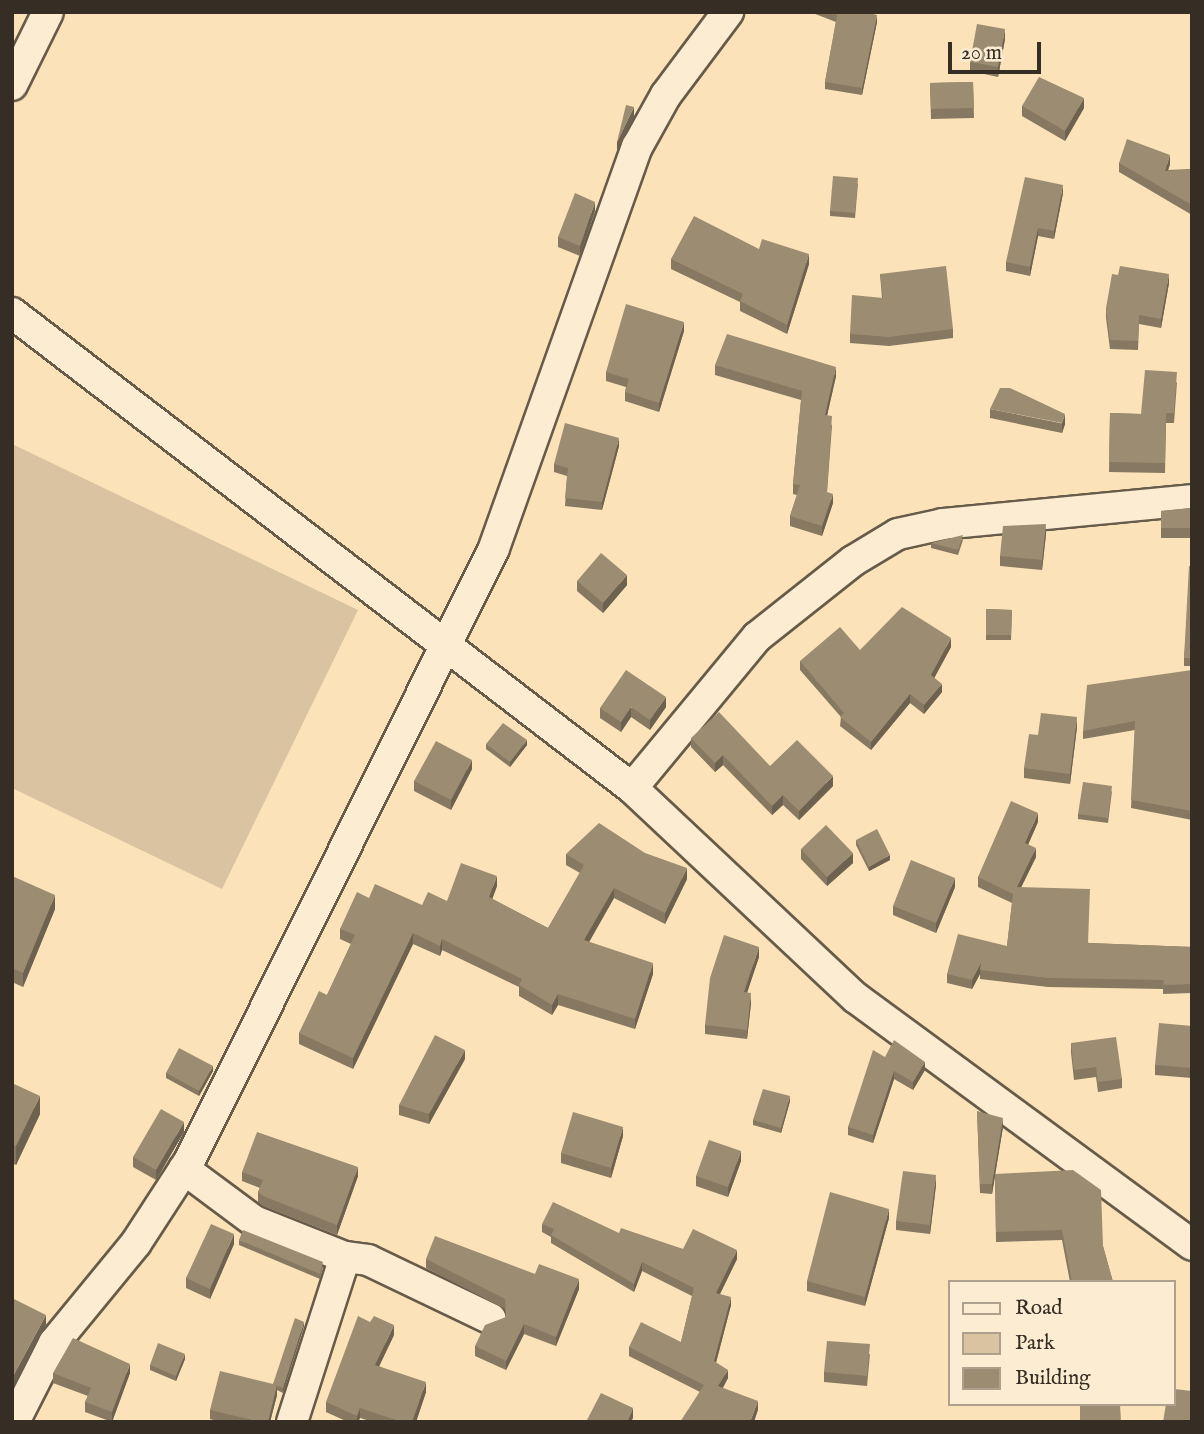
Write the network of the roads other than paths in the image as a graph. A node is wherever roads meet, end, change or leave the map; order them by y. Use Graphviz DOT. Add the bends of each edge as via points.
graph roads {
  1 [pos="48,12"];
  2 [pos="729,12"];
  3 [pos="12,85"];
  4 [pos="12,313"];
  5 [pos="1192,500"];
  6 [pos="448,645"];
  7 [pos="632,788"];
  8 [pos="184,1169"];
  9 [pos="1192,1245"];
  10 [pos="345,1257"];
  11 [pos="491,1319"];
  12 [pos="14,1422"];
  13 [pos="292,1422"];
  1 -- 3 [label="street"];
  2 -- 6 [label="street" via="666,95 622,182 494,548"];
  4 -- 6 [label="street"];
  5 -- 7 [label="street" via="943,524 898,534 853,561 757,637"];
  6 -- 7 [label="street"];
  6 -- 8 [label="street"];
  7 -- 9 [label="street" via="856,998"];
  8 -- 10 [label="street" via="254,1221"];
  8 -- 12 [label="street" via="136,1243 54,1343"];
  10 -- 11 [label="street" via="368,1260"];
  10 -- 13 [label="street"];
}
